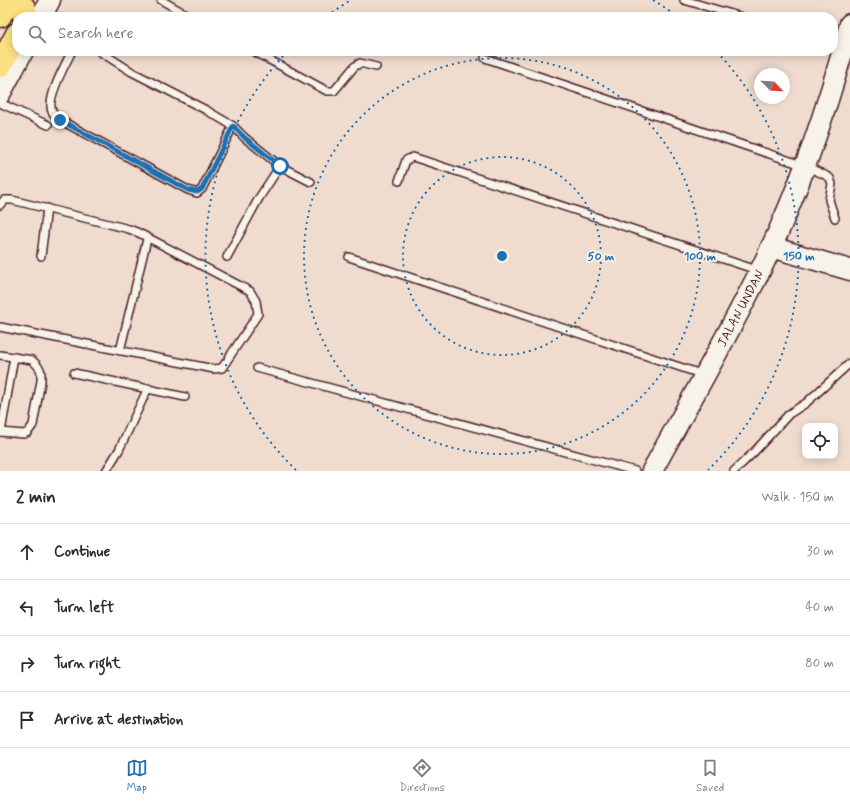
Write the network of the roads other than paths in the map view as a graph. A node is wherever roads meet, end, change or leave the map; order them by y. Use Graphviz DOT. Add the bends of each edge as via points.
graph roads {
  1 [pos="9,0"];
  2 [pos="12,0"];
  3 [pos="161,0"];
  4 [pos="684,0"];
  5 [pos="37,12"];
  6 [pos="183,12"];
  7 [pos="725,12"];
  8 [pos="0,16"];
  9 [pos="850,24"];
  10 [pos="12,43"];
  11 [pos="20,56"];
  12 [pos="70,56"];
  13 [pos="107,56"];
  14 [pos="262,56"];
  15 [pos="485,58"];
  16 [pos="0,66"];
  17 [pos="376,67"];
  18 [pos="0,94"];
  19 [pos="0,103"];
  20 [pos="48,126"];
  21 [pos="233,126"];
  22 [pos="280,166"];
  23 [pos="805,166"];
  24 [pos="399,180"];
  25 [pos="311,182"];
  26 [pos="0,204"];
  27 [pos="47,208"];
  28 [pos="835,218"];
  29 [pos="147,239"];
  30 [pos="771,247"];
  31 [pos="42,256"];
  32 [pos="227,257"];
  33 [pos="349,257"];
  34 [pos="850,270"];
  35 [pos="760,271"];
  36 [pos="0,327"];
  37 [pos="120,351"];
  38 [pos="0,355"];
  39 [pos="14,357"];
  40 [pos="850,363"];
  41 [pos="257,368"];
  42 [pos="74,372"];
  43 [pos="704,376"];
  44 [pos="148,388"];
  45 [pos="185,397"];
  46 [pos="0,432"];
  47 [pos="106,471"];
  48 [pos="635,471"];
  49 [pos="652,471"];
  50 [pos="734,471"];
  1 -- 8 [label="main road"];
  2 -- 5 [label="main road" via="25,9"];
  3 -- 6 [label="lane"];
  4 -- 7 [label="lane"];
  9 -- 23 [label="street, JALAN UNDAN"];
  10 -- 16 [label="main road"];
  11 -- 18 [label="street"];
  12 -- 21 [label="lane" via="53,92 50,106 52,113 60,120 188,190 197,192 202,189"];
  13 -- 21 [label="lane"];
  14 -- 17 [label="lane" via="327,91 334,91 360,63"];
  15 -- 23 [label="lane"];
  19 -- 20 [label="lane"];
  21 -- 22 [label="lane"];
  22 -- 25 [label="lane"];
  22 -- 32 [label="lane" via="259,198"];
  23 -- 28 [label="lane" via="830,178 832,184 829,200"];
  23 -- 30 [label="street, JALAN UNDAN"];
  24 -- 35 [label="lane" via="406,160 414,157"];
  26 -- 27 [label="lane" via="4,200 12,200"];
  27 -- 29 [label="lane" via="129,229"];
  27 -- 31 [label="lane"];
  29 -- 37 [label="lane"];
  29 -- 37 [label="lane" via="250,291 256,301 258,314 222,368 214,369"];
  30 -- 34 [label="street"];
  30 -- 35 [label="street, JALAN UNDAN"];
  33 -- 43 [label="lane"];
  35 -- 43 [label="street, JALAN UNDAN"];
  36 -- 37 [label="lane"];
  38 -- 39 [label="lane"];
  39 -- 46 [label="lane"];
  39 -- 46 [label="lane" via="32,360 41,373 33,425 24,434"];
  40 -- 50 [label="lane" via="806,403 789,414"];
  41 -- 48 [label="lane"];
  42 -- 44 [label="lane"];
  43 -- 49 [label="street, JALAN UNDAN"];
  44 -- 45 [label="lane"];
  44 -- 47 [label="lane" via="119,450"];
}
